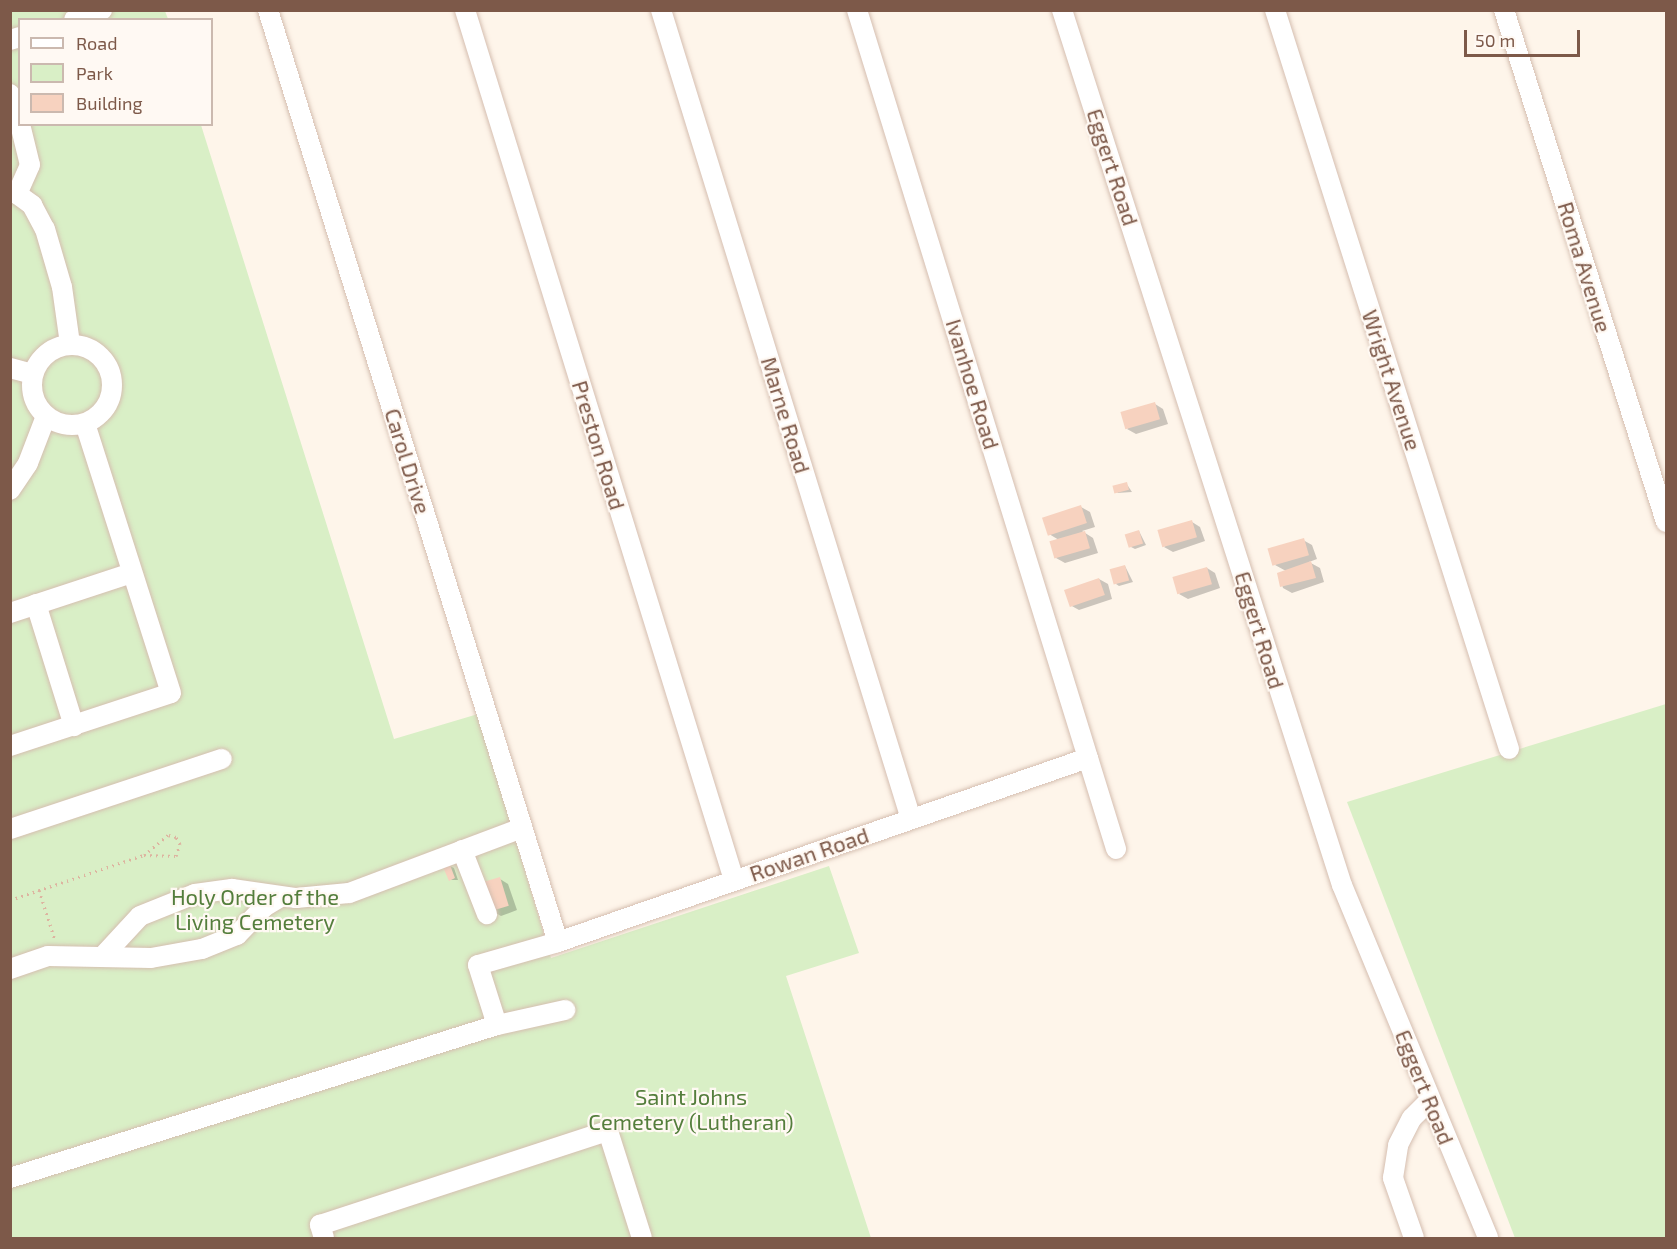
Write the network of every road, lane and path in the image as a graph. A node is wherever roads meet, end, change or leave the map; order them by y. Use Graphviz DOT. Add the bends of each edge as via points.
graph roads {
  1 [pos="268,10"];
  2 [pos="465,10"];
  3 [pos="661,10"];
  4 [pos="857,10"];
  5 [pos="1062,10"];
  6 [pos="1275,10"];
  7 [pos="1504,10"];
  8 [pos="10,94"];
  9 [pos="18,117"];
  10 [pos="21,126"];
  11 [pos="14,195"];
  12 [pos="70,344"];
  13 [pos="10,368"];
  14 [pos="33,374"];
  15 [pos="46,416"];
  16 [pos="85,424"];
  17 [pos="10,489"];
  18 [pos="1666,522"];
  19 [pos="132,573"];
  20 [pos="36,604"];
  21 [pos="10,613"];
  22 [pos="74,726"];
  23 [pos="10,746"];
  24 [pos="1509,749"];
  25 [pos="1088,758"];
  26 [pos="222,759"];
  27 [pos="911,819"];
  28 [pos="522,828"];
  29 [pos="10,829"];
  30 [pos="462,849"];
  31 [pos="1116,849"];
  32 [pos="144,855"];
  33 [pos="734,880"];
  34 [pos="39,890"];
  35 [pos="250,893"];
  36 [pos="279,898"];
  37 [pos="10,900"];
  38 [pos="259,913"];
  39 [pos="487,914"];
  40 [pos="121,937"];
  41 [pos="558,942"];
  42 [pos="57,956"];
  43 [pos="103,956"];
  44 [pos="129,957"];
  45 [pos="10,969"];
  46 [pos="565,1010"];
  47 [pos="497,1025"];
  48 [pos="1430,1100"];
  49 [pos="10,1178"];
  50 [pos="324,1239"];
  51 [pos="642,1239"];
  52 [pos="1414,1239"];
  53 [pos="1488,1239"];
  1 -- 28 [label="street, Carol Drive"];
  2 -- 33 [label="street, Preston Road"];
  3 -- 27 [label="street, Marne Road"];
  4 -- 25 [label="street, Ivanhoe Road"];
  5 -- 48 [label="street, Eggert Road" via="1342,885"];
  6 -- 24 [label="street, Wright Avenue"];
  7 -- 18 [label="street, Roma Avenue"];
  8 -- 9 [label="street"];
  10 -- 11 [label="street" via="30,165"];
  11 -- 12 [label="street" via="32,205 45,229 62,287"];
  12 -- 14 [label="street" via="47,354"];
  12 -- 16 [label="street" via="101,356 110,369 113,386 105,409"];
  13 -- 14 [label="street"];
  14 -- 15 [label="street" via="35,401"];
  15 -- 16 [label="street" via="64,425"];
  15 -- 17 [label="street" via="28,463"];
  16 -- 19 [label="street"];
  19 -- 20 [label="street"];
  19 -- 22 [label="street" via="171,693"];
  20 -- 21 [label="street"];
  20 -- 22 [label="street"];
  22 -- 23 [label="street"];
  25 -- 27 [label="street, Rowan Road"];
  25 -- 31 [label="street, Ivanhoe Road"];
  26 -- 29 [label="street"];
  27 -- 33 [label="street, Rowan Road"];
  28 -- 30 [label="street"];
  28 -- 41 [label="street, Carol Drive"];
  30 -- 36 [label="street" via="349,893"];
  30 -- 39 [label="street"];
  32 -- 32 [label="path" via="176,856 180,844 176,837 168,835"];
  32 -- 34 [label="path"];
  33 -- 41 [label="street, Rowan Road"];
  34 -- 37 [label="path"];
  34 -- 42 [label="path"];
  35 -- 36 [label="street"];
  35 -- 38 [label="street"];
  35 -- 40 [label="street" via="213,890 174,900 140,916"];
  36 -- 38 [label="street"];
  38 -- 44 [label="street" via="237,934 202,949 171,956"];
  40 -- 43 [label="street"];
  40 -- 44 [label="street"];
  41 -- 47 [label="street, Rowan Road" via="478,965"];
  42 -- 43 [label="street"];
  42 -- 45 [label="street"];
  43 -- 44 [label="street"];
  46 -- 47 [label="street"];
  47 -- 49 [label="street"];
  48 -- 52 [label="street" via="1412,1118 1398,1145 1392,1178"];
  48 -- 53 [label="street, Eggert Road"];
  50 -- 51 [label="street" via="320,1225 608,1131"];
}
